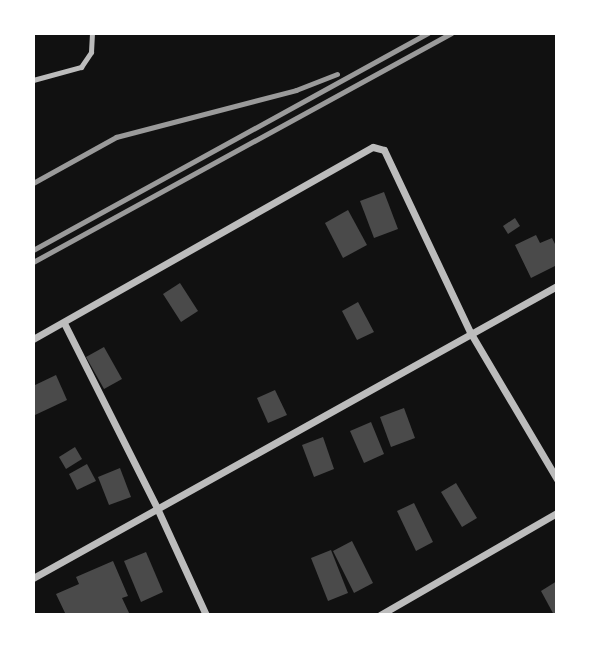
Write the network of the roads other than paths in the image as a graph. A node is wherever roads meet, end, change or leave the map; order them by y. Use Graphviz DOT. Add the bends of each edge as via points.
graph roads {
  1 [pos="92,33"];
  2 [pos="33,79"];
  3 [pos="557,286"];
  4 [pos="64,323"];
  5 [pos="470,332"];
  6 [pos="33,340"];
  7 [pos="557,479"];
  8 [pos="157,508"];
  9 [pos="557,513"];
  10 [pos="33,578"];
  11 [pos="206,615"];
  12 [pos="380,615"];
  1 -- 2 [label="lane" via="91,52 81,66"];
  3 -- 5 [label="street"];
  4 -- 5 [label="street" via="373,146 384,150"];
  4 -- 6 [label="street"];
  4 -- 8 [label="street"];
  5 -- 7 [label="street"];
  5 -- 8 [label="street"];
  8 -- 10 [label="street"];
  8 -- 11 [label="street"];
  9 -- 12 [label="street"];
}
